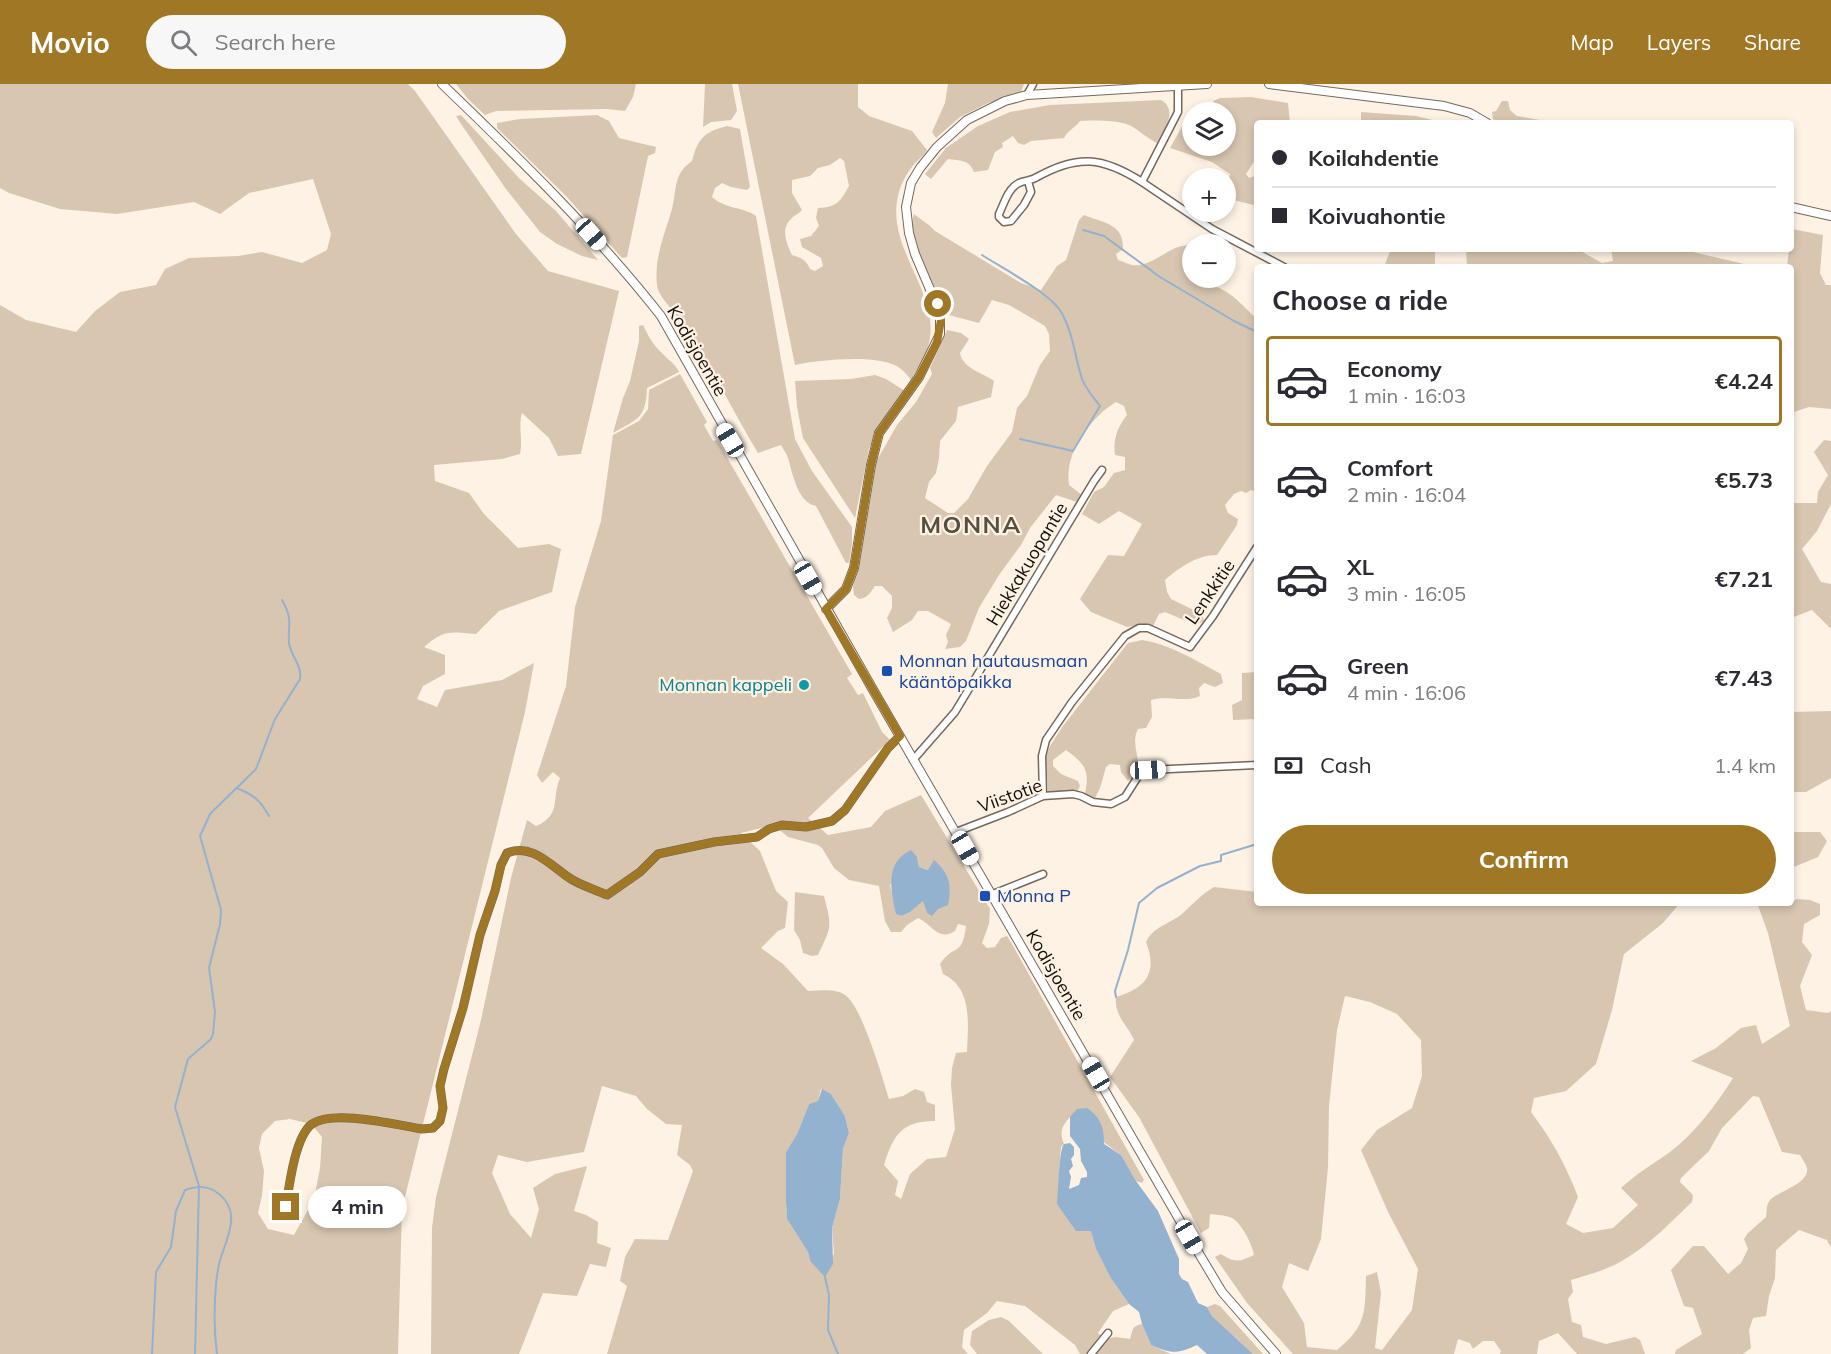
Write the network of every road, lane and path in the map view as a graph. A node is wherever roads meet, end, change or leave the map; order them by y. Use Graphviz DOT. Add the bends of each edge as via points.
graph roads {
  1 [pos="442,84"];
  2 [pos="1033,84"];
  3 [pos="1202,84"];
  4 [pos="1207,84"];
  5 [pos="1269,84"];
  6 [pos="1178,86"];
  7 [pos="1027,95"];
  8 [pos="1481,120"];
  9 [pos="1028,181"];
  10 [pos="1142,182"];
  11 [pos="1794,208"];
  12 [pos="1831,216"];
  13 [pos="1254,251"];
  14 [pos="1256,252"];
  15 [pos="1278,264"];
  16 [pos="1102,470"];
  17 [pos="1254,552"];
  18 [pos="826,609"];
  19 [pos="900,736"];
  20 [pos="913,760"];
  21 [pos="1254,765"];
  22 [pos="1043,796"];
  23 [pos="956,832"];
  24 [pos="1043,874"];
  25 [pos="993,894"];
  26 [pos="286,1207"];
  27 [pos="1108,1333"];
  28 [pos="1091,1354"];
  29 [pos="1276,1354"];
  1 -- 18 [label="street, Kodisjoentie" via="570,211 661,316"];
  2 -- 7 [label="street"];
  3 -- 4 [label="street"];
  3 -- 6 [label="street"];
  5 -- 8 [label="street" via="1444,106"];
  6 -- 7 [label="street"];
  6 -- 10 [label="street" via="1178,112"];
  7 -- 18 [label="street" via="967,120 937,147 911,183 906,207 910,239 940,313 940,334 919,377 879,433 854,568 846,589"];
  9 -- 9 [label="street" via="1012,187 999,214 1004,222 1011,221 1024,205 1031,192"];
  9 -- 10 [label="street" via="1055,167 1086,161 1112,165"];
  10 -- 13 [label="street" via="1212,229"];
  11 -- 12 [label="street"];
  14 -- 15 [label="street"];
  16 -- 20 [label="street, Hiekkakuopantie" via="955,711"];
  17 -- 22 [label="street, Lenkkitie" via="1190,647 1148,628 1125,636 1046,740 1042,756"];
  18 -- 19 [label="street, Kodisjoentie"];
  19 -- 20 [label="street, Kodisjoentie"];
  19 -- 26 [label="street" via="845,810 832,821 806,827 782,825 757,837 658,854 607,895 570,879 531,852 518,849 507,853 444,1069 440,1121 433,1128 422,1129 346,1117 311,1124 299,1143"];
  20 -- 23 [label="street, Kodisjoentie"];
  21 -- 22 [label="street, Viistotie" via="1148,770 1139,775 1125,796 1111,804 1073,794"];
  22 -- 23 [label="street, Viistotie"];
  23 -- 25 [label="street, Kodisjoentie"];
  24 -- 25 [label="street"];
  25 -- 29 [label="street, Kodisjoentie" via="1212,1274 1239,1313"];
  27 -- 28 [label="street"];
}
